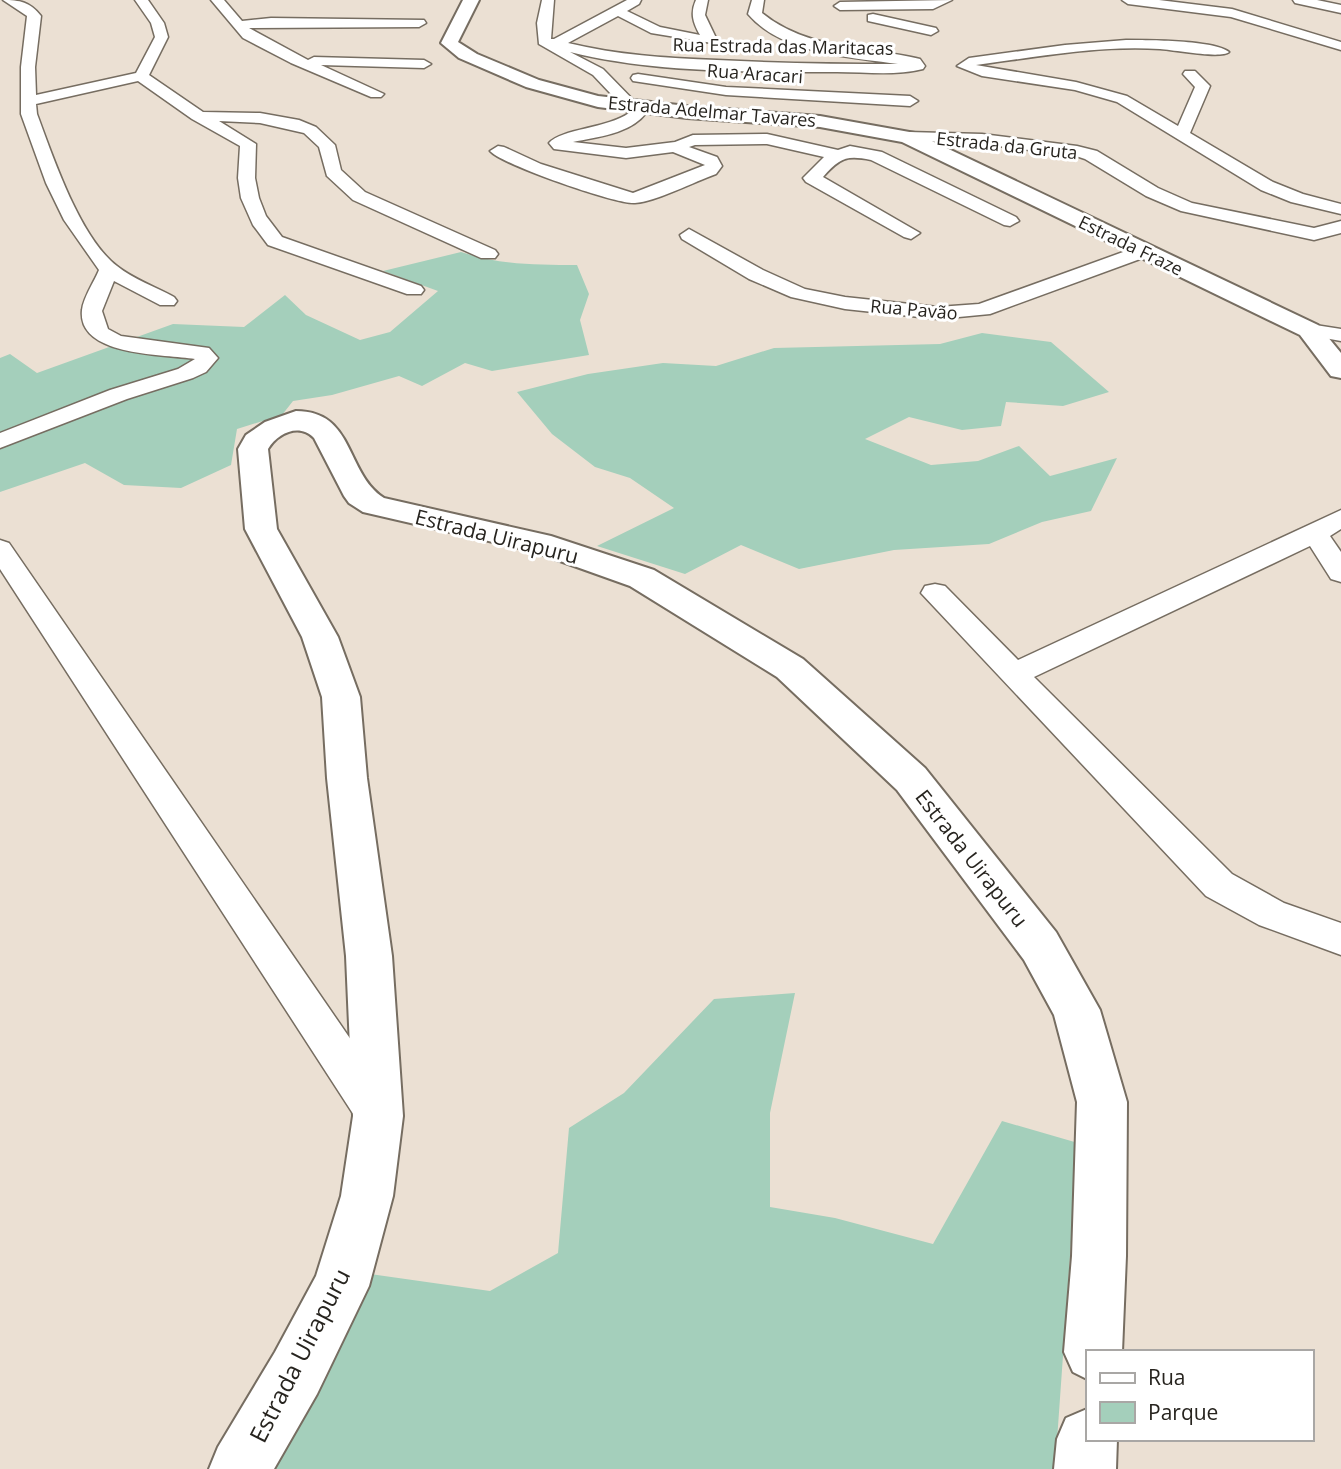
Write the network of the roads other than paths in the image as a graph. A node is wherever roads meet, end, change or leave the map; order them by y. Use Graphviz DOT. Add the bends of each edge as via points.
graph roads {
  1 [pos="141,0"];
  2 [pos="471,0"];
  3 [pos="548,0"];
  4 [pos="636,0"];
  5 [pos="702,0"];
  6 [pos="758,0"];
  7 [pos="946,0"];
  8 [pos="1129,0"];
  9 [pos="1299,0"];
  10 [pos="8,1"];
  11 [pos="225,1"];
  12 [pos="835,3"];
  13 [pos="1341,9"];
  14 [pos="618,11"];
  15 [pos="419,23"];
  16 [pos="238,25"];
  17 [pos="931,31"];
  18 [pos="551,42"];
  19 [pos="1341,46"];
  20 [pos="1222,52"];
  21 [pos="296,60"];
  22 [pos="424,64"];
  23 [pos="598,72"];
  24 [pos="1190,74"];
  25 [pos="141,76"];
  26 [pos="376,94"];
  27 [pos="28,101"];
  28 [pos="910,101"];
  29 [pos="627,106"];
  30 [pos="198,116"];
  31 [pos="1182,134"];
  32 [pos="908,137"];
  33 [pos="678,146"];
  34 [pos="498,151"];
  35 [pos="839,155"];
  36 [pos="1341,209"];
  37 [pos="1010,221"];
  38 [pos="1341,228"];
  39 [pos="911,233"];
  40 [pos="1314,234"];
  41 [pos="689,236"];
  42 [pos="1341,238"];
  43 [pos="1144,251"];
  44 [pos="488,254"];
  45 [pos="109,271"];
  46 [pos="414,290"];
  47 [pos="167,301"];
  48 [pos="1309,330"];
  49 [pos="1341,335"];
  50 [pos="1341,370"];
  51 [pos="0,441"];
  52 [pos="1341,518"];
  53 [pos="1315,533"];
  54 [pos="0,549"];
  55 [pos="1341,573"];
  56 [pos="935,593"];
  57 [pos="1015,674"];
  58 [pos="1341,939"];
  59 [pos="378,1116"];
  60 [pos="1093,1350"];
  61 [pos="1087,1441"];
  62 [pos="240,1469"];
  63 [pos="1086,1469"];
  1 -- 25 [label="street" via="162,29 163,38"];
  2 -- 29 [label="street, Estrada Adelmar Tavares" via="449,40 452,47 552,91"];
  3 -- 18 [label="street" via="544,23"];
  4 -- 14 [label="street"];
  5 -- 14 [label="street" via="698,12 707,40 656,30"];
  6 -- 18 [label="street, Rua Estrada das Maritacas" via="755,14 776,32 918,66 708,65 600,55"];
  7 -- 12 [label="street" via="933,5"];
  8 -- 19 [label="street" via="1233,13"];
  9 -- 13 [label="street"];
  10 -- 27 [label="street" via="29,9 33,16"];
  11 -- 16 [label="street"];
  12 -- 17 [label="street" via="873,18"];
  14 -- 18 [label="street"];
  15 -- 16 [label="street"];
  16 -- 21 [label="street"];
  18 -- 23 [label="street" via="554,51"];
  20 -- 31 [label="street" via="1162,43 1101,43 964,64 974,70 1101,92 1133,104"];
  21 -- 22 [label="street"];
  21 -- 26 [label="street"];
  23 -- 28 [label="street, Rua Aracari" via="726,91"];
  23 -- 29 [label="street"];
  24 -- 31 [label="street" via="1203,86"];
  25 -- 27 [label="street"];
  25 -- 30 [label="street"];
  27 -- 45 [label="street" via="55,183 78,229"];
  29 -- 32 [label="street, Estrada Adelmar Tavares" via="795,118"];
  29 -- 33 [label="street" via="638,113 635,117 557,144 625,153"];
  30 -- 44 [label="street" via="261,118 299,125 327,145 333,172 359,196"];
  30 -- 46 [label="street" via="248,144 249,199 260,225 275,241"];
  31 -- 36 [label="street" via="1267,187"];
  32 -- 40 [label="street, Estrada da Gruta" via="982,139 1077,151 1187,206"];
  32 -- 43 [label="street, Estrada Fraze"];
  33 -- 34 [label="street" via="714,166 635,198 535,168"];
  33 -- 35 [label="street" via="693,140 767,139"];
  35 -- 37 [label="street" via="850,151 876,156"];
  35 -- 39 [label="street" via="812,178"];
  38 -- 40 [label="street, Estrada da Gruta"];
  40 -- 42 [label="street"];
  41 -- 43 [label="street, Rua Pavão" via="796,292 829,301 940,315 982,310"];
  43 -- 48 [label="street, Estrada Fraze"];
  45 -- 47 [label="street"];
  45 -- 51 [label="street" via="92,311 98,332 116,342 201,353 207,358 189,372 123,392"];
  48 -- 49 [label="street"];
  48 -- 50 [label="street, Estrada Fraze"];
  52 -- 53 [label="street"];
  53 -- 55 [label="street"];
  53 -- 57 [label="street"];
  54 -- 59 [label="street"];
  56 -- 57 [label="street"];
  57 -- 58 [label="street" via="1219,885 1272,914"];
  59 -- 60 [label="street, Estrada Uirapuru" via="369,956 341,697 320,637 261,529 257,503 256,441 296,420 317,424 327,434 360,496 374,505 591,559 642,578 695,608 790,668 911,779 1040,946 1076,1010 1102,1102"];
  59 -- 62 [label="street, Estrada Uirapuru" via="367,1196 341,1286"];
  61 -- 63 [label="street"];
}
